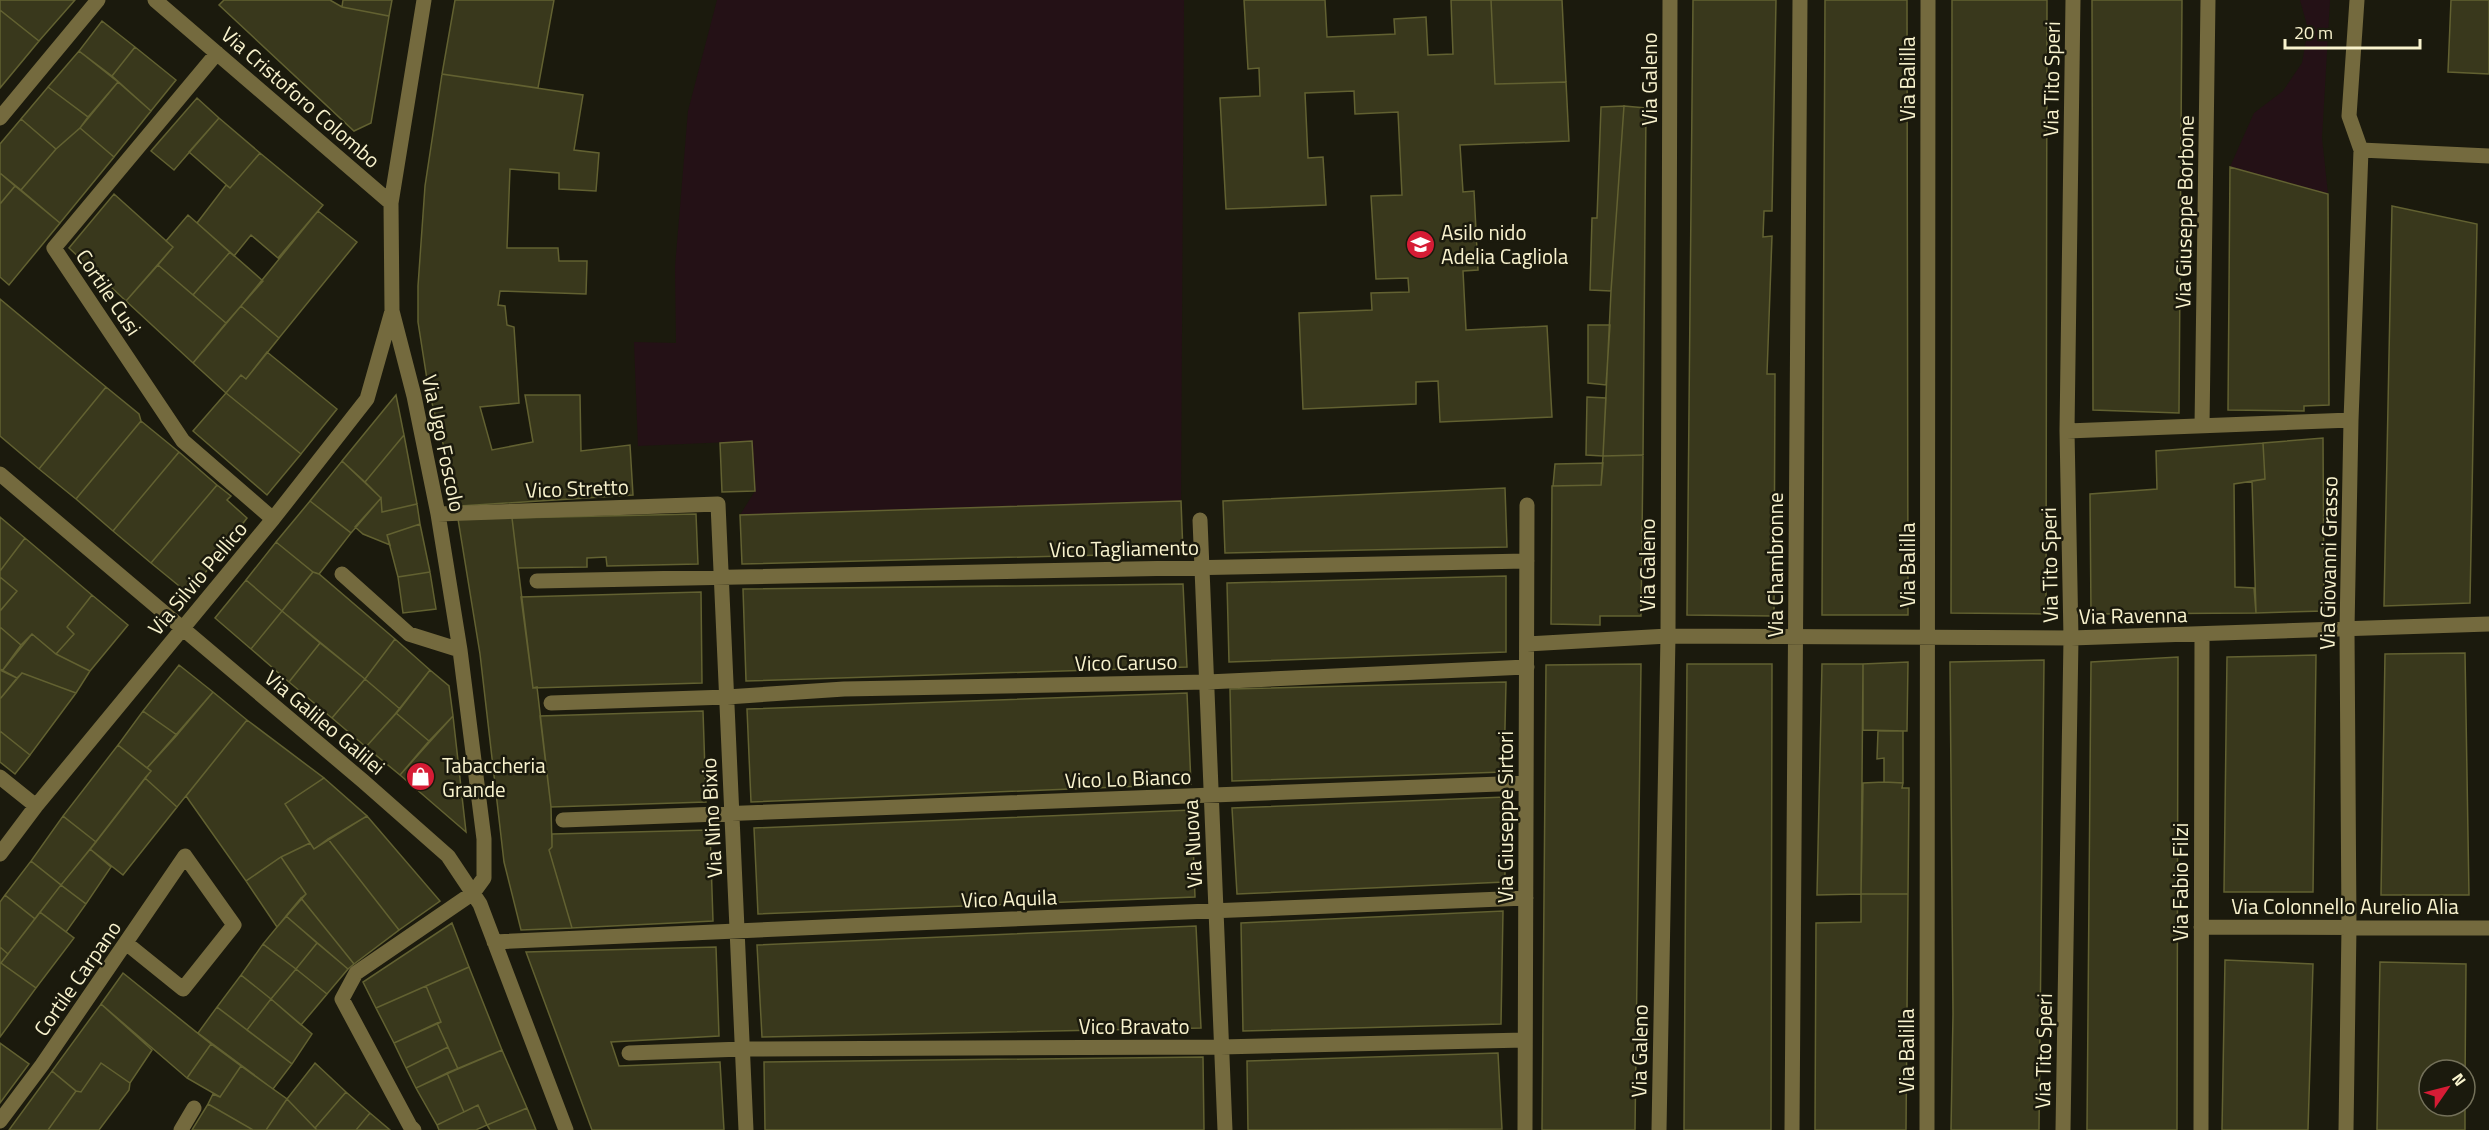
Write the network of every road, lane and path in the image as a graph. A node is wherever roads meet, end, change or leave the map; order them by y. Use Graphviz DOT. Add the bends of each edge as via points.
graph roads {
  1 [pos="98,0"];
  2 [pos="155,0"];
  3 [pos="424,0"];
  4 [pos="1670,0"];
  5 [pos="1800,0"];
  6 [pos="1928,0"];
  7 [pos="2073,0"];
  8 [pos="2208,0"];
  9 [pos="2356,0"];
  10 [pos="217,52"];
  11 [pos="0,118"];
  12 [pos="2361,150"];
  13 [pos="2489,156"];
  14 [pos="391,203"];
  15 [pos="392,311"];
  16 [pos="2351,420"];
  17 [pos="2202,426"];
  18 [pos="2067,431"];
  19 [pos="3,482"];
  20 [pos="718,504"];
  21 [pos="1527,505"];
  22 [pos="438,514"];
  23 [pos="273,519"];
  24 [pos="1200,520"];
  25 [pos="1527,561"];
  26 [pos="1202,567"];
  27 [pos="342,574"];
  28 [pos="721,577"];
  29 [pos="537,581"];
  30 [pos="2489,624"];
  31 [pos="182,629"];
  32 [pos="2347,629"];
  33 [pos="2202,635"];
  34 [pos="1668,636"];
  35 [pos="1796,636"];
  36 [pos="1928,637"];
  37 [pos="2071,638"];
  38 [pos="1527,644"];
  39 [pos="460,650"];
  40 [pos="1527,667"];
  41 [pos="1207,682"];
  42 [pos="727,697"];
  43 [pos="551,703"];
  44 [pos="0,777"];
  45 [pos="1526,783"];
  46 [pos="1211,796"];
  47 [pos="36,806"];
  48 [pos="732,815"];
  49 [pos="563,820"];
  50 [pos="0,854"];
  51 [pos="473,893"];
  52 [pos="1526,898"];
  53 [pos="1216,911"];
  54 [pos="2201,927"];
  55 [pos="2349,927"];
  56 [pos="2489,928"];
  57 [pos="738,932"];
  58 [pos="126,942"];
  59 [pos="494,942"];
  60 [pos="1525,1040"];
  61 [pos="1221,1047"];
  62 [pos="743,1049"];
  63 [pos="629,1053"];
  64 [pos="194,1107"];
  65 [pos="0,1121"];
  66 [pos="181,1130"];
  67 [pos="414,1130"];
  68 [pos="566,1130"];
  69 [pos="746,1130"];
  70 [pos="1225,1130"];
  71 [pos="1525,1130"];
  72 [pos="1659,1130"];
  73 [pos="1792,1130"];
  74 [pos="1927,1130"];
  75 [pos="2063,1130"];
  76 [pos="2201,1130"];
  77 [pos="2346,1130"];
  1 -- 11 [label="street"];
  2 -- 10 [label="street, Via Cristoforo Colombo"];
  3 -- 14 [label="street, Via Ugo Foscolo"];
  4 -- 34 [label="street, Via Galeno"];
  5 -- 35 [label="street, Via Chambronne"];
  6 -- 36 [label="street, Via Balilla"];
  7 -- 18 [label="street, Via Tito Speri"];
  8 -- 17 [label="street, Via Giuseppe Borbone"];
  9 -- 12 [label="street, Via Giovanni Grasso" via="2349,116"];
  10 -- 14 [label="street, Via Cristoforo Colombo"];
  10 -- 23 [label="street, Cortile Cusi" via="54,248 183,441"];
  12 -- 13 [label="street"];
  12 -- 16 [label="street, Via Giovanni Grasso"];
  14 -- 15 [label="street, Via Ugo Foscolo"];
  15 -- 22 [label="street, Via Ugo Foscolo"];
  15 -- 23 [label="street, Via Silvio Pellico" via="367,399"];
  16 -- 17 [label="street"];
  16 -- 32 [label="street, Via Giovanni Grasso"];
  17 -- 18 [label="street"];
  18 -- 37 [label="street, Via Tito Speri"];
  19 -- 31 [label="street, Via Galileo Galilei"];
  20 -- 22 [label="street, Vico Stretto"];
  20 -- 28 [label="street, Via Nino Bixio"];
  21 -- 25 [label="street, Via Giuseppe Sirtori"];
  22 -- 39 [label="street, Via Ugo Foscolo"];
  23 -- 31 [label="street, Via Silvio Pellico"];
  24 -- 26 [label="street, Via Nuova"];
  25 -- 26 [label="street, Vico Tagliamento"];
  25 -- 38 [label="street, Via Giuseppe Sirtori"];
  26 -- 28 [label="street, Vico Tagliamento"];
  26 -- 41 [label="street, Via Nuova"];
  27 -- 39 [label="street" via="409,634"];
  28 -- 29 [label="street, Vico Tagliamento"];
  28 -- 42 [label="street, Via Nino Bixio"];
  30 -- 32 [label="street, Via Ravenna"];
  31 -- 47 [label="street, Via Silvio Pellico"];
  31 -- 51 [label="street, Via Galileo Galilei" via="448,856"];
  32 -- 33 [label="street, Via Ravenna"];
  32 -- 55 [label="street, Via Giovanni Grasso"];
  33 -- 37 [label="street, Via Ravenna"];
  33 -- 54 [label="street, Via Fabio Filzi"];
  34 -- 35 [label="street, Via Ravenna"];
  34 -- 38 [label="street, Via Ravenna"];
  34 -- 72 [label="street, Via Galeno"];
  35 -- 36 [label="street, Via Ravenna"];
  35 -- 73 [label="street, Via Chambronne"];
  36 -- 37 [label="street, Via Ravenna"];
  36 -- 74 [label="street, Via Balilla"];
  37 -- 75 [label="street, Via Tito Speri"];
  38 -- 40 [label="street, Via Giuseppe Sirtori"];
  39 -- 51 [label="street, Via Ugo Foscolo" via="484,839 484,878"];
  40 -- 41 [label="street, Vico Caruso"];
  40 -- 45 [label="street, Via Giuseppe Sirtori"];
  41 -- 42 [label="street, Vico Caruso" via="844,689"];
  41 -- 46 [label="street, Via Nuova"];
  42 -- 43 [label="street, Vico Caruso"];
  42 -- 48 [label="street, Via Nino Bixio"];
  44 -- 47 [label="street"];
  45 -- 46 [label="street, Vico Lo Bianco"];
  45 -- 52 [label="street, Via Giuseppe Sirtori"];
  46 -- 48 [label="street, Vico Lo Bianco"];
  46 -- 53 [label="street, Via Nuova"];
  47 -- 50 [label="street, Via Silvio Pellico"];
  48 -- 49 [label="street, Vico Lo Bianco"];
  48 -- 57 [label="street, Via Nino Bixio"];
  51 -- 59 [label="street, Via Galileo Galilei"];
  51 -- 67 [label="street" via="356,973 342,999"];
  52 -- 53 [label="street, Vico Aquila"];
  52 -- 60 [label="street, Via Giuseppe Sirtori"];
  53 -- 57 [label="street, Vico Aquila"];
  53 -- 61 [label="street, Via Nuova"];
  54 -- 55 [label="street, Via Colonnello Aurelio Alia"];
  54 -- 76 [label="street, Via Fabio Filzi"];
  55 -- 56 [label="street, Via Colonnello Aurelio Alia"];
  55 -- 77 [label="street, Via Giovanni Grasso"];
  57 -- 59 [label="street, Vico Aquila"];
  57 -- 62 [label="street, Via Nino Bixio"];
  58 -- 58 [label="street, Cortile Carpano" via="185,856 234,925 183,989"];
  58 -- 65 [label="street, Cortile Carpano"];
  59 -- 68 [label="street, Via Galileo Galilei"];
  60 -- 61 [label="street, Vico Bravato"];
  60 -- 71 [label="street, Via Giuseppe Sirtori"];
  61 -- 62 [label="street, Vico Bravato"];
  61 -- 70 [label="street, Via Nuova"];
  62 -- 63 [label="street, Vico Bravato"];
  62 -- 69 [label="street, Via Nino Bixio"];
  64 -- 66 [label="street"];
}
